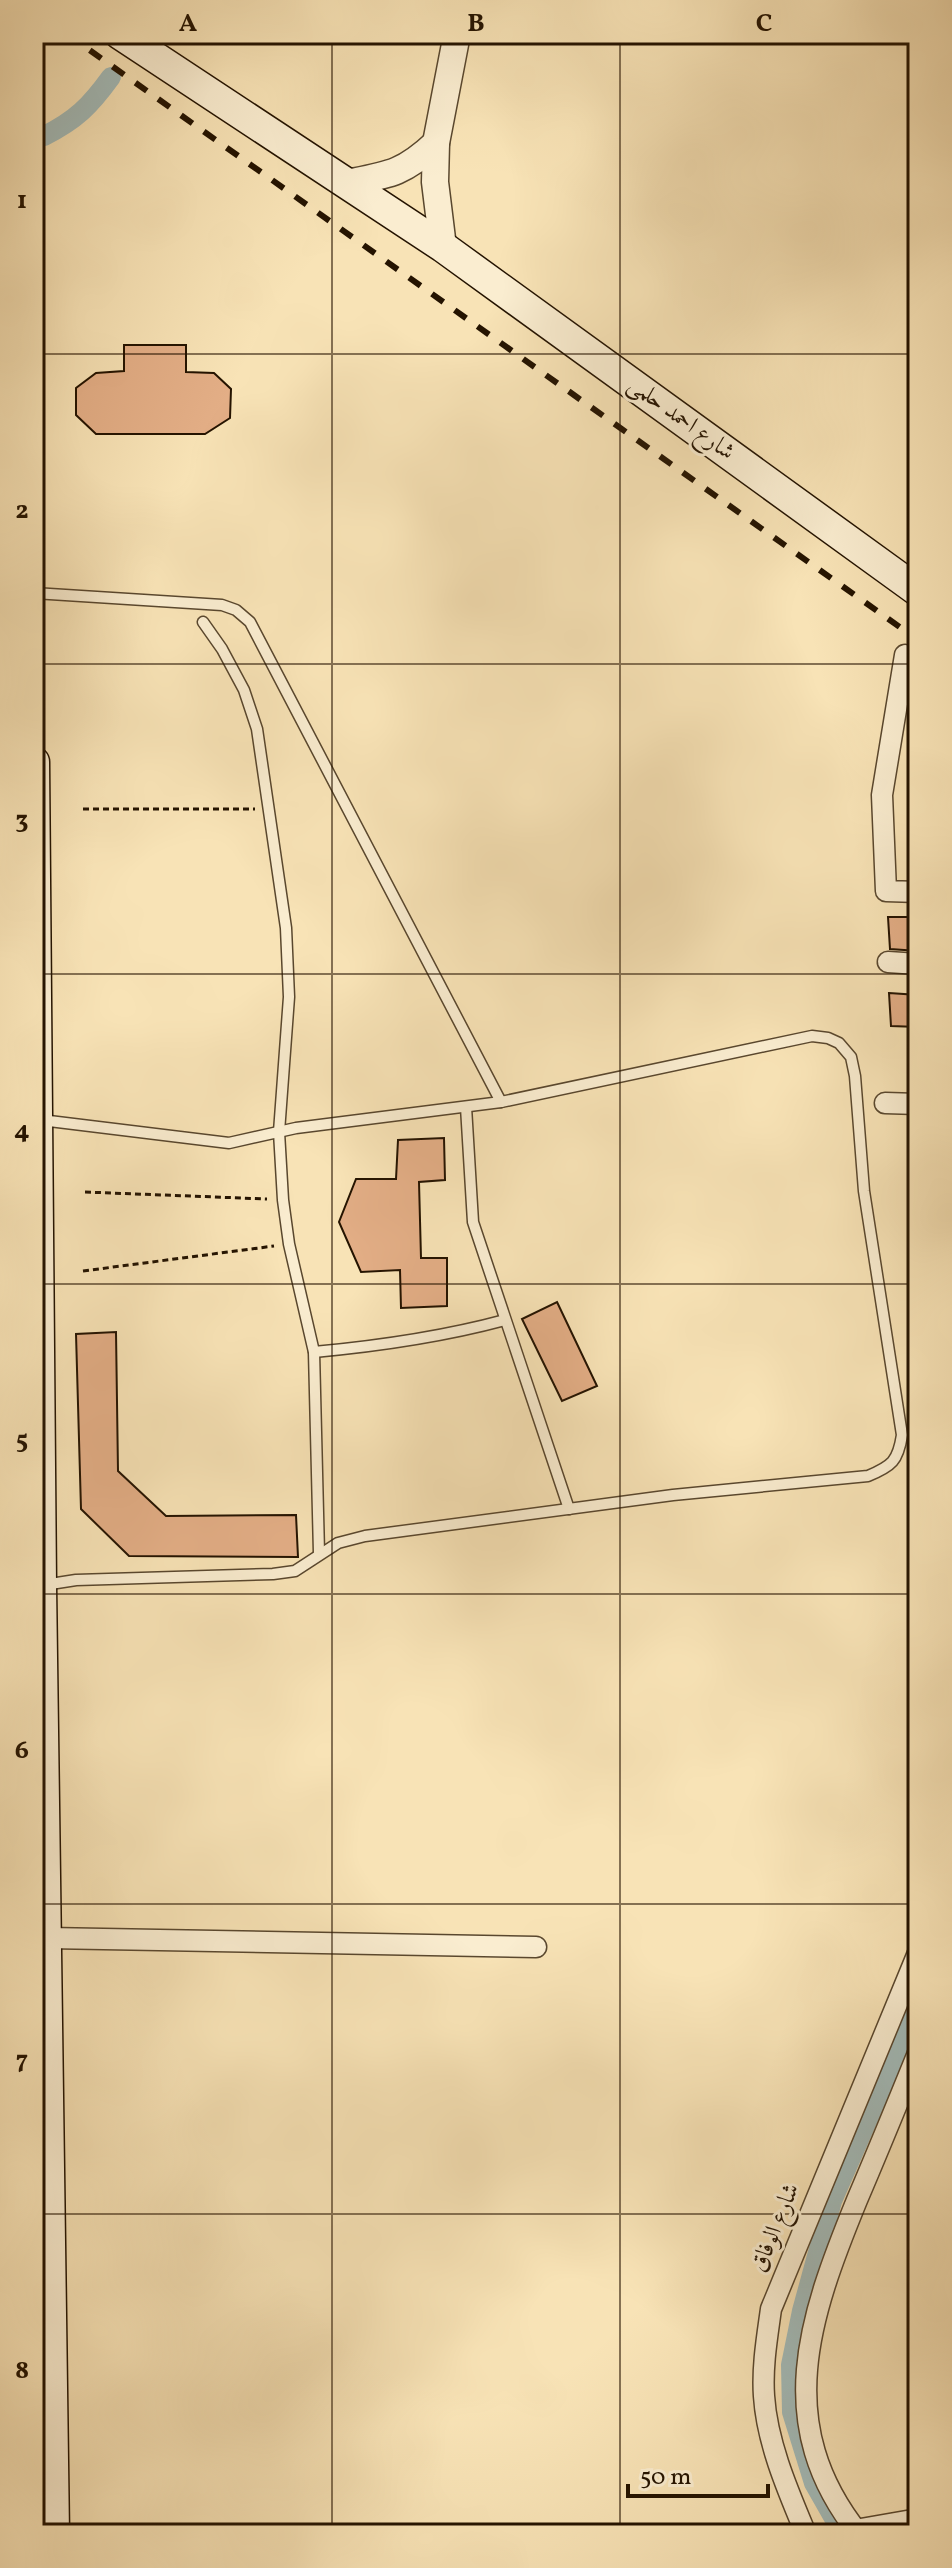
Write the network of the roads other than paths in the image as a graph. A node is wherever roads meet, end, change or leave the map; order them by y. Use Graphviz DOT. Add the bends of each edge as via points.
graph roads {
  1 [pos="457,34"];
  2 [pos="138,39"];
  3 [pos="436,143"];
  4 [pos="346,183"];
  5 [pos="443,247"];
  6 [pos="918,591"];
  7 [pos="34,593"];
  8 [pos="203,622"];
  9 [pos="918,664"];
  10 [pos="34,762"];
  11 [pos="34,827"];
  12 [pos="918,892"];
  13 [pos="888,962"];
  14 [pos="918,964"];
  15 [pos="501,1102"];
  16 [pos="885,1103"];
  17 [pos="918,1104"];
  18 [pos="466,1107"];
  19 [pos="39,1120"];
  20 [pos="279,1132"];
  21 [pos="505,1320"];
  22 [pos="314,1352"];
  23 [pos="569,1509"];
  24 [pos="319,1553"];
  25 [pos="37,1585"];
  26 [pos="48,1938"];
  27 [pos="536,1947"];
  28 [pos="918,1953"];
  29 [pos="918,2053"];
  30 [pos="918,2519"];
  31 [pos="857,2532"];
  32 [pos="54,2534"];
  33 [pos="806,2534"];
  1 -- 3 [label="street"];
  2 -- 4 [label="main road, شارع احمد حلمى"];
  3 -- 4 [label="street" via="392,174"];
  3 -- 5 [label="street"];
  4 -- 5 [label="main road, شارع احمد حلمى"];
  5 -- 6 [label="main road, شارع احمد حلمى"];
  7 -- 15 [label="lane" via="222,605 250,622"];
  8 -- 20 [label="lane" via="244,690 257,729 269,809 289,983"];
  9 -- 12 [label="street" via="905,655 882,795 886,891"];
  10 -- 11 [label="main road"];
  11 -- 19 [label="main road"];
  13 -- 14 [label="street"];
  15 -- 18 [label="lane"];
  15 -- 23 [label="lane" via="812,1036 839,1043 851,1057 855,1076 864,1191 902,1435 899,1455 868,1476"];
  16 -- 17 [label="street"];
  18 -- 20 [label="lane"];
  18 -- 21 [label="lane" via="473,1222"];
  19 -- 20 [label="lane" via="229,1143"];
  19 -- 25 [label="main road"];
  20 -- 22 [label="lane" via="289,1244"];
  21 -- 22 [label="lane" via="450,1335"];
  21 -- 23 [label="lane"];
  22 -- 24 [label="lane"];
  23 -- 24 [label="lane" via="365,1536"];
  24 -- 25 [label="lane" via="295,1571 273,1574"];
  25 -- 26 [label="main road"];
  26 -- 27 [label="street"];
  26 -- 32 [label="main road"];
  28 -- 33 [label="street, شارع الوفاق" via="771,2309 764,2398 773,2442"];
  29 -- 31 [label="street" via="829,2268 812,2325 806,2413 810,2439 830,2491"];
  30 -- 31 [label="street"];
}
